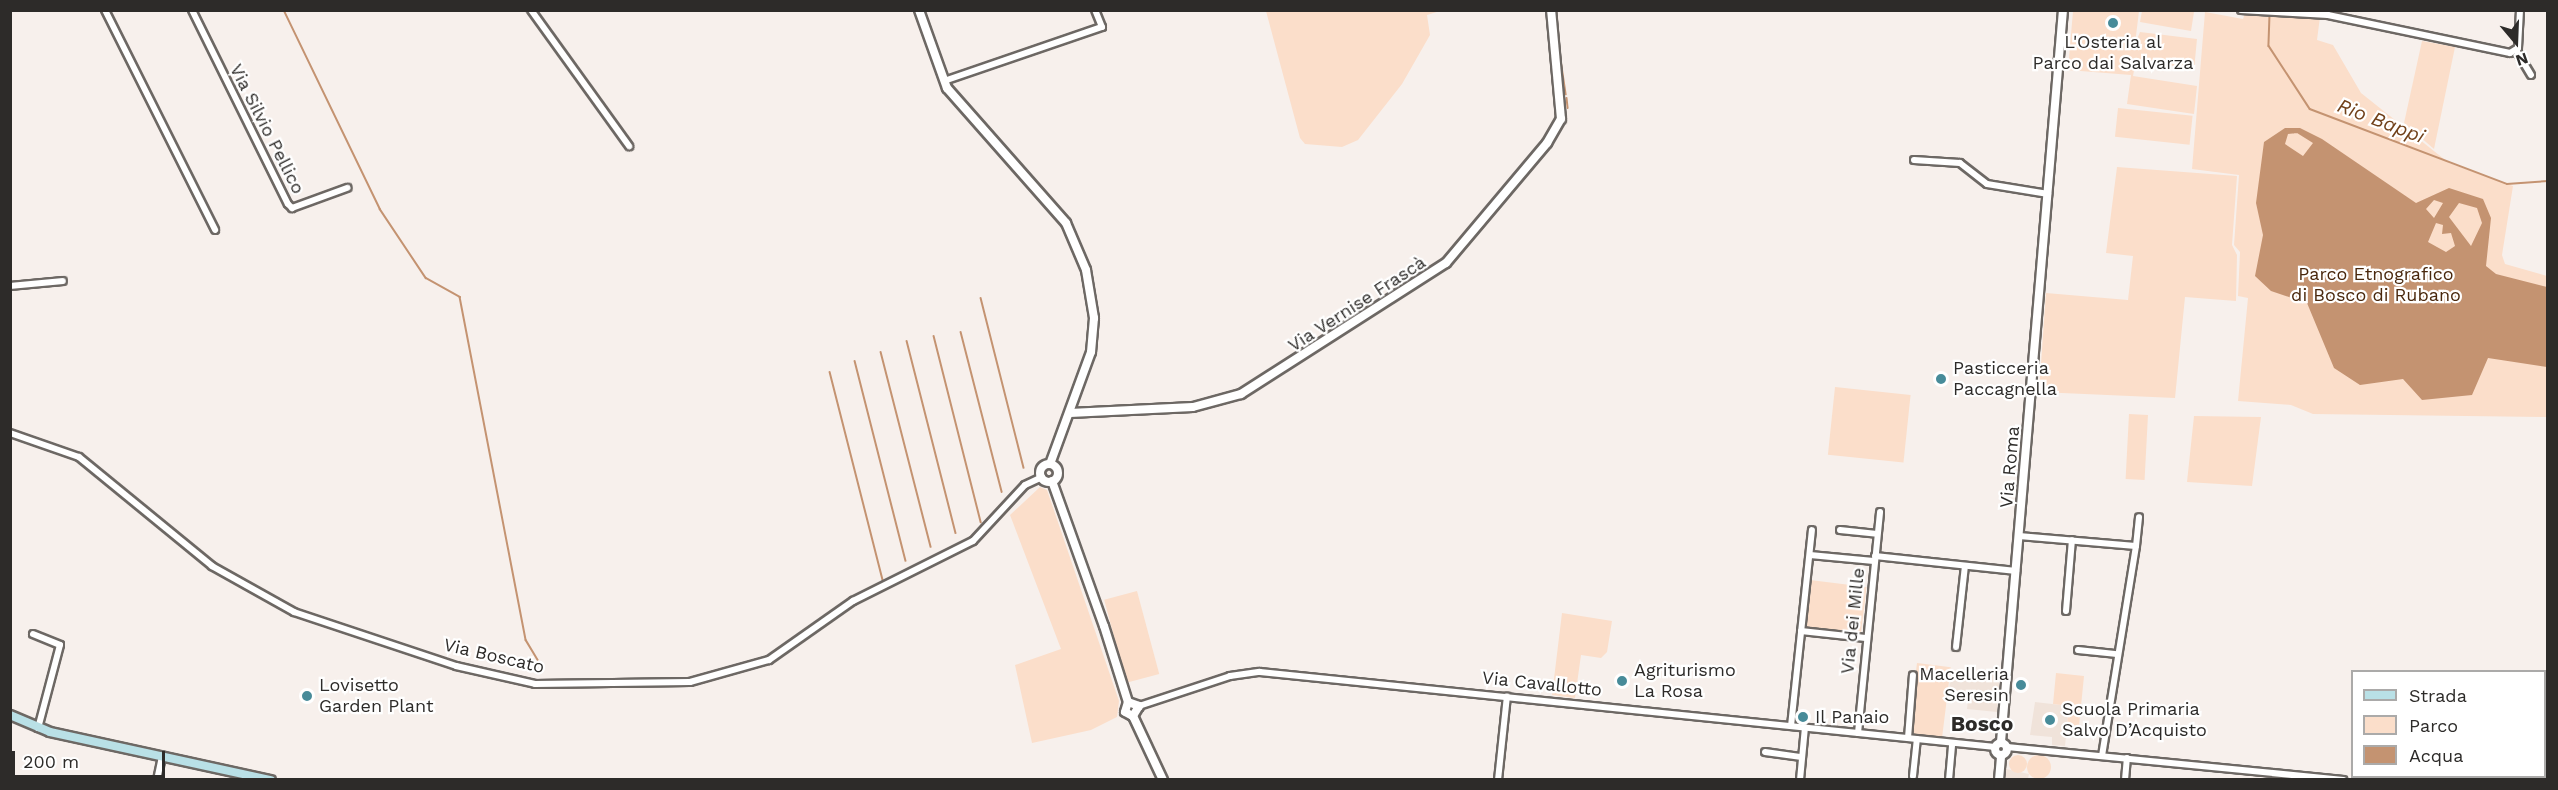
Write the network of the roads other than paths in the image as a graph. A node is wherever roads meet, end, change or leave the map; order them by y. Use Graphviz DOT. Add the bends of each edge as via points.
graph roads {
  1 [pos="105,10"];
  2 [pos="192,10"];
  3 [pos="531,10"];
  4 [pos="919,10"];
  5 [pos="1095,10"];
  6 [pos="1551,10"];
  7 [pos="2063,10"];
  8 [pos="2241,10"];
  9 [pos="2520,10"];
  10 [pos="2517,49"];
  11 [pos="2531,75"];
  12 [pos="944,81"];
  13 [pos="629,146"];
  14 [pos="1914,160"];
  15 [pos="347,188"];
  16 [pos="2048,194"];
  17 [pos="215,230"];
  18 [pos="63,281"];
  19 [pos="10,286"];
  20 [pos="1070,413"];
  21 [pos="10,433"];
  22 [pos="1050,464"];
  23 [pos="1042,477"];
  24 [pos="1052,481"];
  25 [pos="1880,512"];
  26 [pos="2139,517"];
  27 [pos="1812,530"];
  28 [pos="1840,530"];
  29 [pos="1877,534"];
  30 [pos="2019,536"];
  31 [pos="2072,540"];
  32 [pos="2136,546"];
  33 [pos="1810,555"];
  34 [pos="1875,559"];
  35 [pos="1965,566"];
  36 [pos="2016,571"];
  37 [pos="2066,611"];
  38 [pos="1801,631"];
  39 [pos="33,634"];
  40 [pos="1866,638"];
  41 [pos="1956,648"];
  42 [pos="2078,650"];
  43 [pos="2115,654"];
  44 [pos="1913,675"];
  45 [pos="1507,696"];
  46 [pos="1128,702"];
  47 [pos="1139,706"];
  48 [pos="10,715"];
  49 [pos="1133,716"];
  50 [pos="1791,726"];
  51 [pos="38,728"];
  52 [pos="1805,728"];
  53 [pos="1858,733"];
  54 [pos="1908,738"];
  55 [pos="1917,739"];
  56 [pos="1952,743"];
  57 [pos="2001,745"];
  58 [pos="1765,752"];
  59 [pos="2102,754"];
  60 [pos="162,756"];
  61 [pos="1802,757"];
  62 [pos="2127,758"];
  63 [pos="1913,776"];
  64 [pos="157,780"];
  65 [pos="271,780"];
  66 [pos="1163,780"];
  67 [pos="1498,780"];
  68 [pos="1800,780"];
  69 [pos="1948,780"];
  70 [pos="1999,780"];
  71 [pos="2125,780"];
  72 [pos="2343,780"];
  1 -- 17 [label="street"];
  2 -- 15 [label="street, Via Silvio Pellico" via="288,204 292,208"];
  3 -- 13 [label="street"];
  4 -- 12 [label="street"];
  5 -- 12 [label="street" via="1102,27"];
  6 -- 20 [label="street, Via Vernise Frascà" via="1561,119 1547,143 1446,263 1241,394 1193,407"];
  7 -- 16 [label="street, Via Roma"];
  8 -- 10 [label="street" via="2328,15 2429,39"];
  9 -- 10 [label="street"];
  10 -- 11 [label="street"];
  12 -- 20 [label="street" via="1059,215 1079,248 1092,295 1094,336"];
  14 -- 16 [label="street" via="1960,163 1987,184"];
  16 -- 30 [label="street, Via Roma"];
  18 -- 19 [label="street"];
  20 -- 22 [label="street"];
  21 -- 23 [label="street, Via Boscato" via="79,457 212,566 294,612 456,666 535,684 690,682 768,660 853,601 973,541 1025,485"];
  22 -- 23 [label="street" via="1043,467"];
  22 -- 24 [label="street" via="1058,471"];
  23 -- 24 [label="street"];
  24 -- 46 [label="street"];
  25 -- 29 [label="street, Via dei Mille"];
  26 -- 32 [label="street"];
  27 -- 33 [label="street"];
  28 -- 29 [label="street"];
  29 -- 34 [label="street, Via dei Mille"];
  30 -- 31 [label="street"];
  30 -- 36 [label="street, Via Roma"];
  31 -- 32 [label="street"];
  31 -- 37 [label="street"];
  32 -- 43 [label="street" via="2129,606"];
  33 -- 34 [label="street"];
  33 -- 38 [label="street"];
  34 -- 35 [label="street"];
  34 -- 40 [label="street, Via dei Mille"];
  35 -- 36 [label="street"];
  35 -- 41 [label="street"];
  36 -- 57 [label="street, Via Roma"];
  38 -- 40 [label="street"];
  38 -- 50 [label="street"];
  39 -- 51 [label="street" via="60,645"];
  40 -- 53 [label="street, Via dei Mille"];
  42 -- 43 [label="street"];
  43 -- 59 [label="street"];
  44 -- 54 [label="street"];
  45 -- 47 [label="street, Via Cavallotto" via="1260,672 1230,676"];
  45 -- 50 [label="street, Via Cavallotto"];
  45 -- 67 [label="street"];
  46 -- 47 [label="street"];
  46 -- 49 [label="street" via="1124,709"];
  47 -- 49 [label="street"];
  48 -- 51 [label="main road"];
  49 -- 66 [label="street"];
  50 -- 52 [label="street, Via Cavallotto"];
  51 -- 60 [label="main road"];
  52 -- 53 [label="street, Via Cavallotto"];
  52 -- 61 [label="street"];
  53 -- 54 [label="street, Via Cavallotto"];
  54 -- 55 [label="street, Via Cavallotto"];
  55 -- 56 [label="street, Via Cavallotto"];
  55 -- 63 [label="street"];
  56 -- 57 [label="street, Via Cavallotto"];
  56 -- 69 [label="street"];
  57 -- 59 [label="street, Via Cavallotto"];
  57 -- 70 [label="street"];
  58 -- 61 [label="street"];
  59 -- 62 [label="street, Via Cavallotto"];
  60 -- 64 [label="street"];
  60 -- 65 [label="main road"];
  61 -- 68 [label="street"];
  62 -- 71 [label="street"];
  62 -- 72 [label="street, Via Cavallotto"];
}
